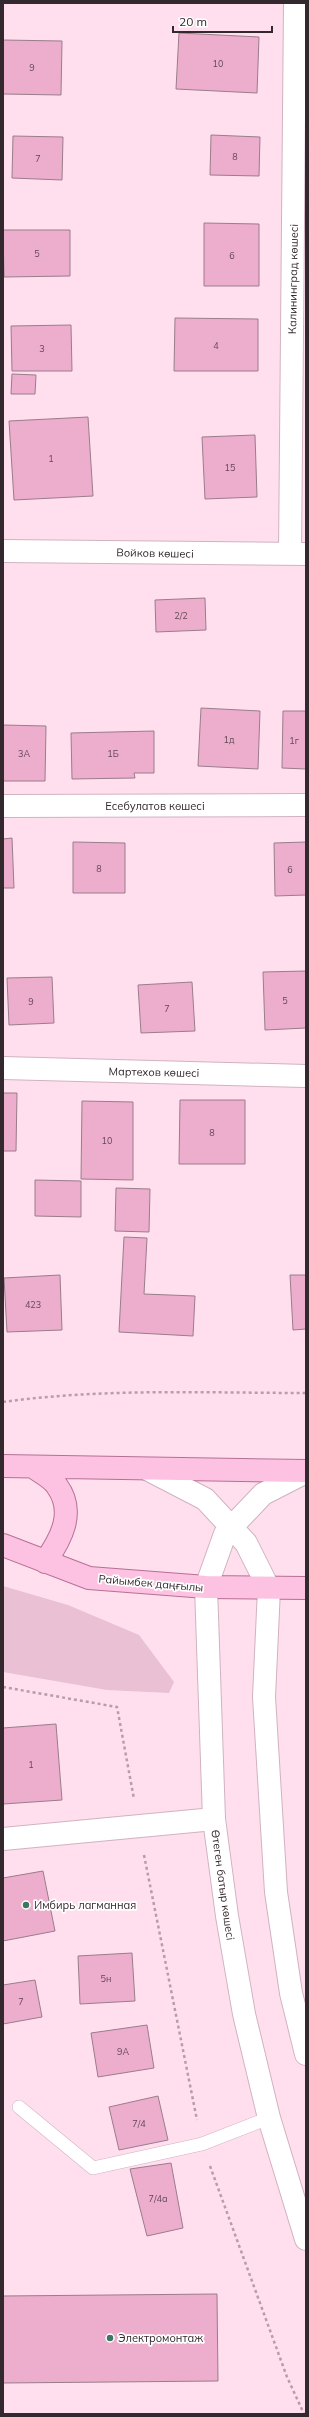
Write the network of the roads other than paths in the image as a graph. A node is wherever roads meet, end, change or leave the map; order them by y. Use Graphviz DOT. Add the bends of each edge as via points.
graph roads {
  1 [pos="295,3"];
  2 [pos="3,551"];
  3 [pos="298,554"];
  4 [pos="306,805"];
  5 [pos="3,806"];
  6 [pos="3,1068"];
  7 [pos="306,1076"];
  8 [pos="3,1466"];
  9 [pos="33,1466"];
  10 [pos="147,1469"];
  11 [pos="306,1471"];
  12 [pos="231,1527"];
  13 [pos="3,1545"];
  14 [pos="45,1562"];
  15 [pos="206,1587"];
  16 [pos="306,1588"];
  17 [pos="269,1589"];
  18 [pos="214,1819"];
  19 [pos="3,1838"];
  20 [pos="306,2054"];
  21 [pos="19,2107"];
  22 [pos="269,2118"];
  23 [pos="306,2239"];
  1 -- 3 [label="street, Калининград көшесі"];
  2 -- 3 [label="street, Войков көшесі"];
  4 -- 5 [label="street, Есебулатов көшесі"];
  6 -- 7 [label="street, Мартехов көшесі"];
  8 -- 9 [label="main road"];
  9 -- 10 [label="main road"];
  9 -- 14 [label="main road" via="56,1485 66,1502 66,1522 58,1544"];
  10 -- 11 [label="main road"];
  10 -- 12 [label="street" via="205,1499"];
  11 -- 12 [label="street, Өтеген батыр көшесі" via="263,1494"];
  12 -- 15 [label="street, Өтеген батыр көшесі" via="225,1534"];
  12 -- 17 [label="street" via="246,1544"];
  13 -- 14 [label="main road, Райымбек даңғылы"];
  14 -- 15 [label="main road, Райымбек даңғылы" via="89,1578"];
  15 -- 17 [label="main road, Райымбек даңғылы"];
  15 -- 18 [label="street, Өтеген батыр көшесі"];
  16 -- 17 [label="main road, Райымбек даңғылы"];
  17 -- 20 [label="street" via="264,1697 276,1892 292,1993"];
  18 -- 19 [label="street"];
  18 -- 22 [label="street, Өтеген батыр көшесі" via="244,2014"];
  21 -- 22 [label="lane" via="93,2168 202,2144"];
  22 -- 23 [label="street, Өтеген батыр көшесі"];
}
